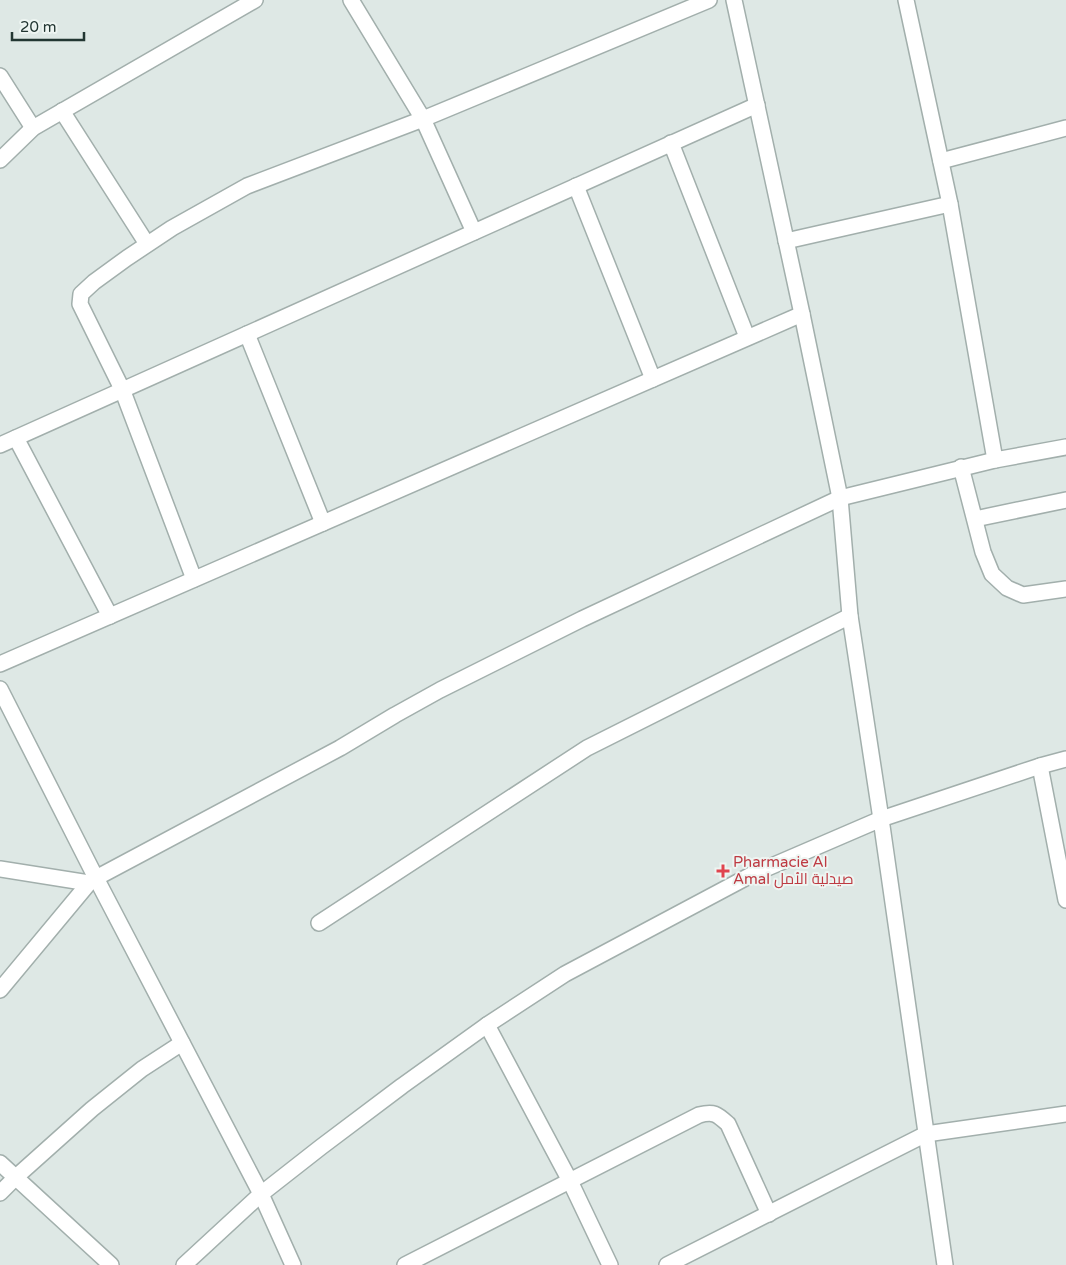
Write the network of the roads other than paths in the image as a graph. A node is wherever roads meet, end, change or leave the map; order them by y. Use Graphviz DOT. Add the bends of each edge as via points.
graph roads {
  1 [pos="255,0"];
  2 [pos="351,0"];
  3 [pos="709,0"];
  4 [pos="734,0"];
  5 [pos="906,0"];
  6 [pos="0,76"];
  7 [pos="757,105"];
  8 [pos="62,111"];
  9 [pos="423,119"];
  10 [pos="32,128"];
  11 [pos="1066,128"];
  12 [pos="671,143"];
  13 [pos="0,160"];
  14 [pos="940,161"];
  15 [pos="576,186"];
  16 [pos="950,204"];
  17 [pos="474,232"];
  18 [pos="786,241"];
  19 [pos="147,244"];
  20 [pos="802,314"];
  21 [pos="247,334"];
  22 [pos="747,337"];
  23 [pos="653,379"];
  24 [pos="122,390"];
  25 [pos="16,438"];
  26 [pos="0,445"];
  27 [pos="1066,447"];
  28 [pos="995,460"];
  29 [pos="961,468"];
  30 [pos="840,498"];
  31 [pos="1066,500"];
  32 [pos="975,519"];
  33 [pos="323,523"];
  34 [pos="194,579"];
  35 [pos="1066,589"];
  36 [pos="110,616"];
  37 [pos="850,616"];
  38 [pos="0,664"];
  39 [pos="0,689"];
  40 [pos="1066,759"];
  41 [pos="1040,766"];
  42 [pos="881,819"];
  43 [pos="0,869"];
  44 [pos="93,881"];
  45 [pos="1066,900"];
  46 [pos="318,923"];
  47 [pos="0,990"];
  48 [pos="488,1025"];
  49 [pos="182,1043"];
  50 [pos="1066,1114"];
  51 [pos="926,1134"];
  52 [pos="0,1163"];
  53 [pos="16,1177"];
  54 [pos="570,1181"];
  55 [pos="0,1193"];
  56 [pos="260,1194"];
  57 [pos="769,1214"];
  58 [pos="111,1265"];
  59 [pos="184,1265"];
  60 [pos="293,1265"];
  61 [pos="405,1265"];
  62 [pos="610,1265"];
  63 [pos="667,1265"];
  64 [pos="945,1265"];
  1 -- 8 [label="street"];
  2 -- 9 [label="street"];
  3 -- 9 [label="street"];
  4 -- 7 [label="street"];
  5 -- 14 [label="street"];
  6 -- 10 [label="street"];
  7 -- 12 [label="street"];
  7 -- 18 [label="street"];
  8 -- 10 [label="street"];
  8 -- 19 [label="street"];
  9 -- 17 [label="street"];
  9 -- 19 [label="street" via="247,186"];
  10 -- 13 [label="street"];
  11 -- 14 [label="street"];
  12 -- 15 [label="street"];
  12 -- 22 [label="street"];
  14 -- 16 [label="street"];
  15 -- 17 [label="street"];
  15 -- 23 [label="street"];
  16 -- 18 [label="street"];
  16 -- 28 [label="street"];
  17 -- 21 [label="street"];
  18 -- 20 [label="street"];
  19 -- 24 [label="street" via="94,282 82,294 80,304"];
  20 -- 22 [label="street"];
  20 -- 30 [label="street"];
  21 -- 24 [label="street"];
  21 -- 33 [label="street"];
  22 -- 23 [label="street"];
  23 -- 33 [label="street"];
  24 -- 25 [label="street"];
  24 -- 34 [label="street"];
  25 -- 26 [label="street"];
  25 -- 36 [label="street"];
  27 -- 28 [label="street"];
  28 -- 29 [label="street"];
  29 -- 30 [label="street"];
  29 -- 32 [label="street"];
  30 -- 37 [label="street"];
  30 -- 44 [label="street" via="582,619 440,690 340,748"];
  31 -- 32 [label="street"];
  32 -- 35 [label="street" via="992,574 1007,588 1023,595"];
  33 -- 34 [label="street"];
  34 -- 36 [label="street"];
  36 -- 38 [label="street"];
  37 -- 42 [label="street"];
  37 -- 46 [label="street" via="587,748"];
  39 -- 44 [label="street"];
  40 -- 41 [label="street"];
  41 -- 42 [label="street"];
  41 -- 45 [label="street"];
  42 -- 48 [label="street" via="751,875 566,974"];
  42 -- 51 [label="street"];
  43 -- 44 [label="street"];
  44 -- 47 [label="street"];
  44 -- 49 [label="street"];
  48 -- 54 [label="street"];
  48 -- 56 [label="street"];
  49 -- 53 [label="street" via="92,1109"];
  49 -- 56 [label="street"];
  50 -- 51 [label="street"];
  51 -- 57 [label="street"];
  51 -- 64 [label="street"];
  52 -- 53 [label="street"];
  53 -- 55 [label="street"];
  53 -- 58 [label="street"];
  54 -- 57 [label="street" via="710,1112 728,1124"];
  54 -- 61 [label="street"];
  54 -- 62 [label="street"];
  56 -- 59 [label="street"];
  56 -- 60 [label="street"];
  57 -- 63 [label="street"];
}
